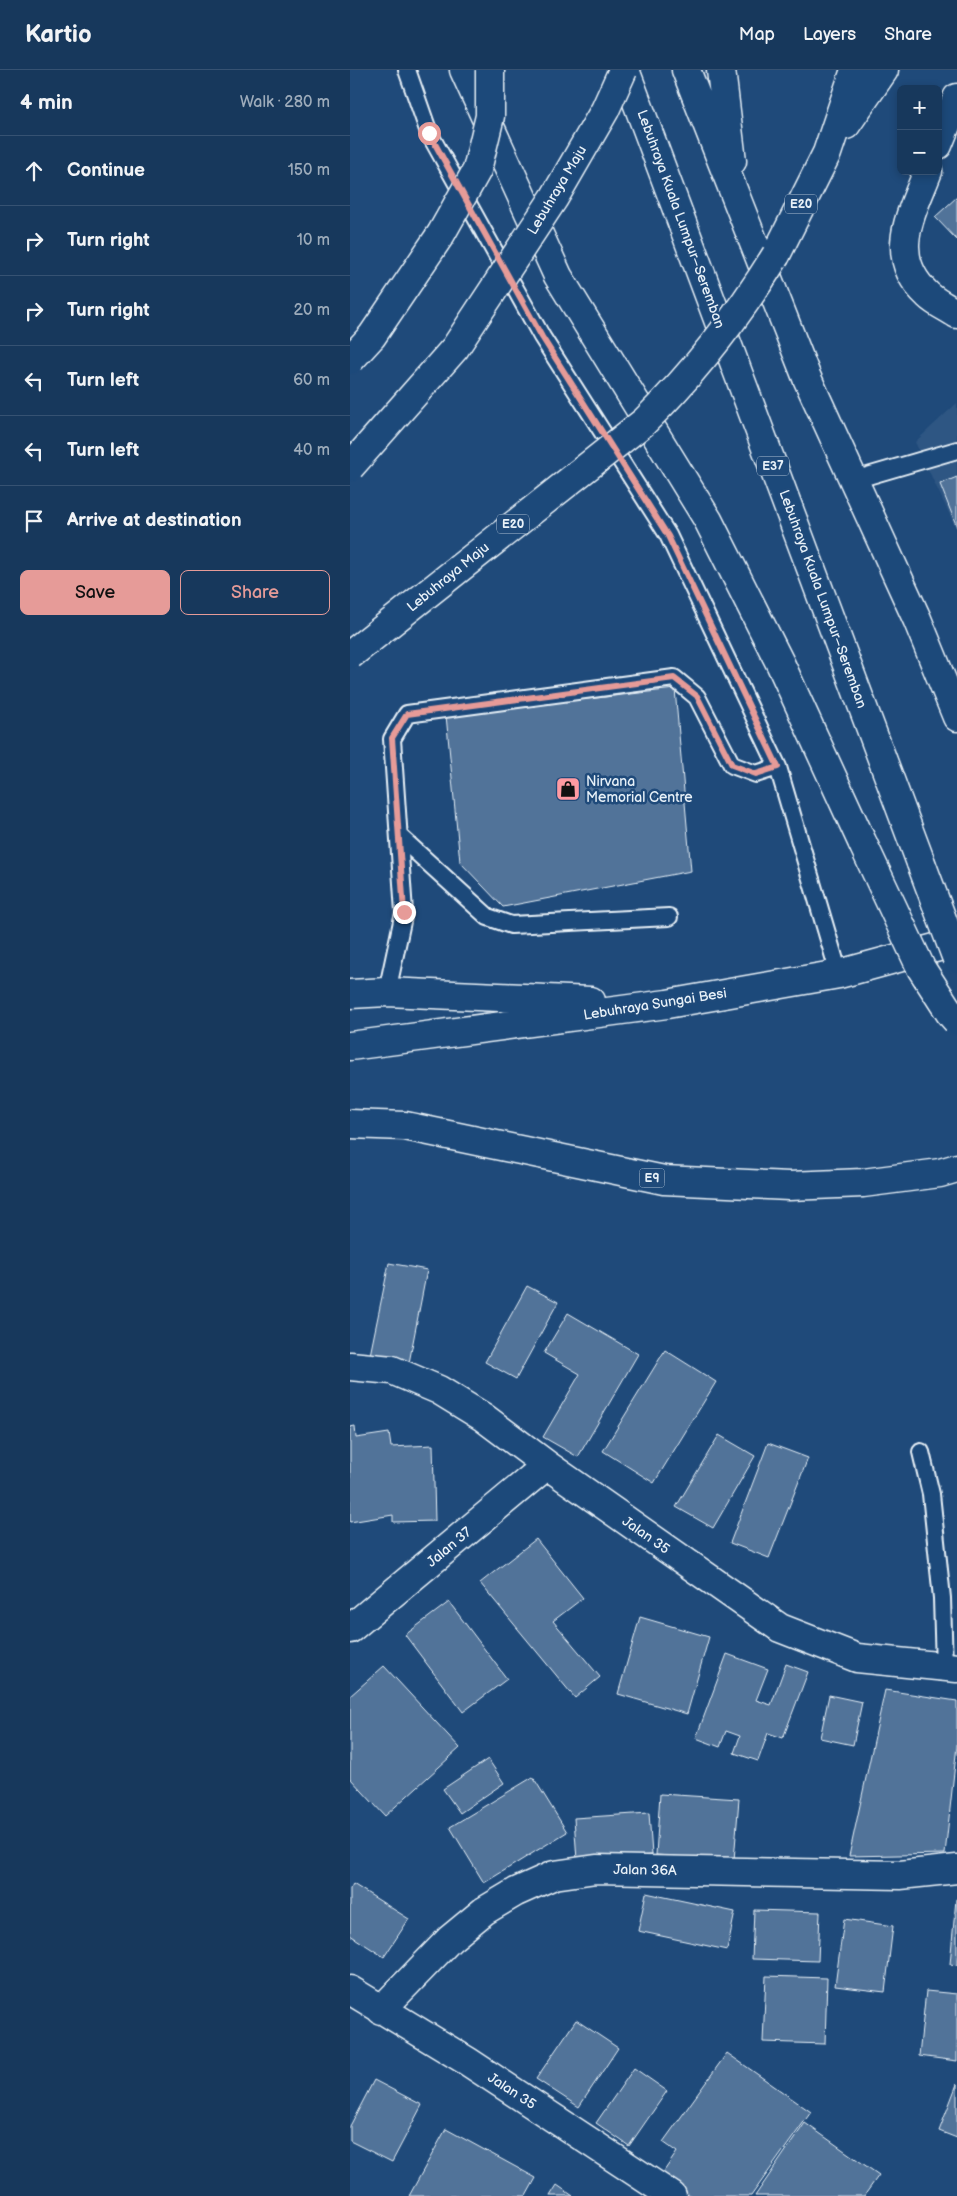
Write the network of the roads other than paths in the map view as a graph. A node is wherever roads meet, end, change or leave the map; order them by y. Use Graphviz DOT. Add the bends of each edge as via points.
graph roads {
  1 [pos="407,70"];
  2 [pos="464,70"];
  3 [pos="490,70"];
  4 [pos="624,70"];
  5 [pos="686,70"];
  6 [pos="721,70"];
  7 [pos="855,70"];
  8 [pos="884,70"];
  9 [pos="957,98"];
  10 [pos="942,136"];
  11 [pos="827,153"];
  12 [pos="926,175"];
  13 [pos="737,202"];
  14 [pos="957,314"];
  15 [pos="350,360"];
  16 [pos="957,450"];
  17 [pos="350,467"];
  18 [pos="854,480"];
  19 [pos="350,655"];
  20 [pos="957,717"];
  21 [pos="778,767"];
  22 [pos="399,836"];
  23 [pos="669,917"];
  24 [pos="957,942"];
  25 [pos="957,959"];
  26 [pos="839,974"];
  27 [pos="387,992"];
  28 [pos="350,994"];
  29 [pos="667,1004"];
  30 [pos="957,1021"];
  31 [pos="350,1046"];
  32 [pos="350,1124"];
  33 [pos="957,1168"];
  34 [pos="350,1366"];
  35 [pos="921,1452"];
  36 [pos="547,1465"];
  37 [pos="350,1629"];
  38 [pos="951,1668"];
  39 [pos="957,1869"];
  40 [pos="350,1990"];
  41 [pos="381,2010"];
  42 [pos="672,2196"];
  1 -- 21 [label="lane" via="429,133 542,337 668,536"];
  2 -- 30 [label="main road, bridge" via="558,276 708,520 780,663 921,968"];
  3 -- 15 [label="main road, bridge" via="490,116 476,170 441,234 372,336"];
  4 -- 17 [label="main road, Lebuhraya Maju, bridge" via="605,110 554,198 456,348"];
  4 -- 25 [label="main road, Lebuhraya Kuala Lumpur–Seremban / E37, bridge"];
  5 -- 13 [label="main road"];
  6 -- 13 [label="main road"];
  7 -- 11 [label="main road, Lebuhraya Maju / E20"];
  8 -- 11 [label="main road"];
  9 -- 10 [label="main road"];
  11 -- 19 [label="main road, Lebuhraya Maju / E20, bridge" via="776,255 754,291 674,392 644,422"];
  12 -- 14 [label="main road" via="905,230 906,258 912,276 928,296"];
  13 -- 18 [label="main road" via="807,378"];
  16 -- 18 [label="lane"];
  18 -- 20 [label="main road"];
  21 -- 22 [label="lane" via="756,774 732,765 697,696 674,678 407,714 392,738"];
  21 -- 26 [label="lane"];
  22 -- 23 [label="lane" via="488,917 511,925"];
  22 -- 27 [label="lane" via="404,912"];
  24 -- 26 [label="main road, Lebuhraya Sungai Besi"];
  26 -- 29 [label="main road, Lebuhraya Sungai Besi"];
  27 -- 28 [label="main road"];
  27 -- 29 [label="main road"];
  29 -- 31 [label="main road, Lebuhraya Sungai Besi"];
  32 -- 33 [label="main road, E9" via="405,1126 664,1180 789,1186 863,1183"];
  34 -- 36 [label="main road, Jalan 35" via="392,1370 439,1390 483,1417"];
  35 -- 38 [label="lane" via="931,1494"];
  36 -- 37 [label="main road, Jalan 37"];
  36 -- 38 [label="main road, Jalan 35" via="780,1628 857,1658"];
  39 -- 41 [label="main road, Jalan 36A" via="900,1875 596,1869 554,1875 484,1911 450,1939"];
  40 -- 41 [label="main road, Jalan 35"];
  41 -- 42 [label="main road, Jalan 35" via="466,2060"];
}
